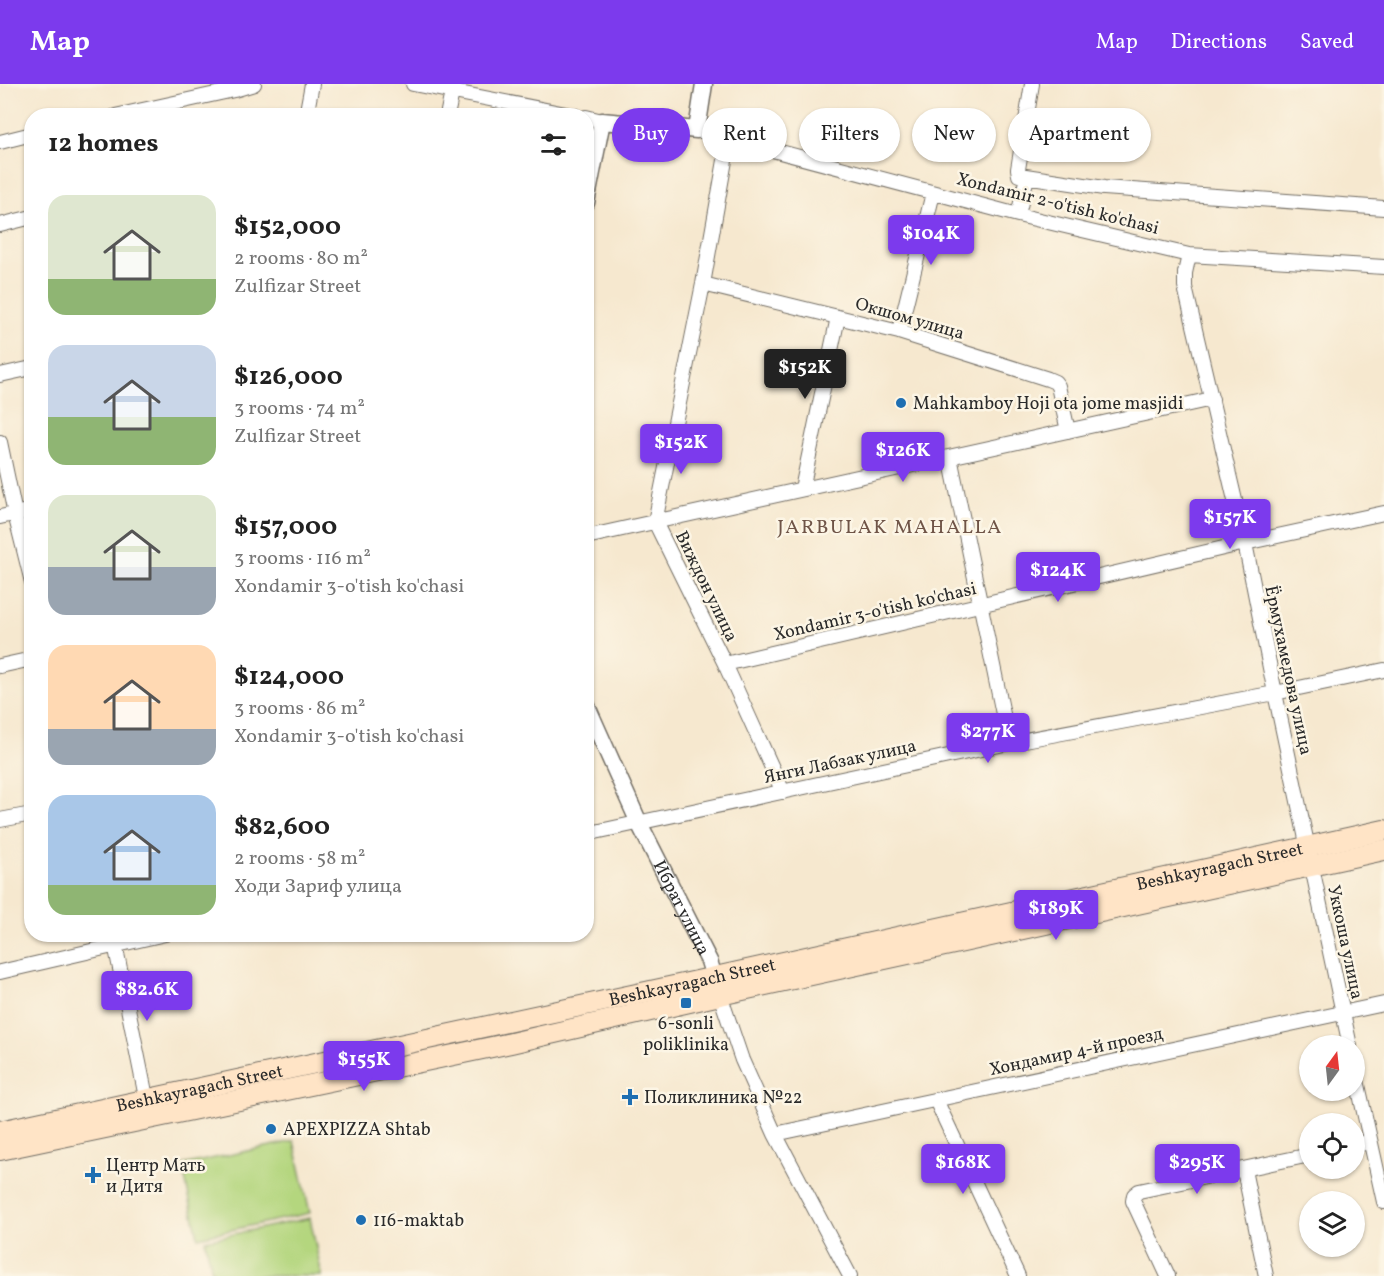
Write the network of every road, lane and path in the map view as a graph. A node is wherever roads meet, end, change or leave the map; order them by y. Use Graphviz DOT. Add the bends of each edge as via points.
graph roads {
  1 [pos="254,84"];
  2 [pos="312,84"];
  3 [pos="412,84"];
  4 [pos="704,84"];
  5 [pos="1032,84"];
  6 [pos="452,92"];
  7 [pos="161,108"];
  8 [pos="308,108"];
  9 [pos="449,108"];
  10 [pos="535,108"];
  11 [pos="594,119"];
  12 [pos="696,130"];
  13 [pos="702,131"];
  14 [pos="24,136"];
  15 [pos="0,142"];
  16 [pos="787,153"];
  17 [pos="725,162"];
  18 [pos="1023,175"];
  19 [pos="933,192"];
  20 [pos="1384,208"];
  21 [pos="1018,215"];
  22 [pos="24,219"];
  23 [pos="0,225"];
  24 [pos="1189,255"];
  25 [pos="1384,267"];
  26 [pos="703,284"];
  27 [pos="838,317"];
  28 [pos="899,332"];
  29 [pos="24,370"];
  30 [pos="0,375"];
  31 [pos="1212,399"];
  32 [pos="1068,430"];
  33 [pos="0,442"];
  34 [pos="951,456"];
  35 [pos="802,489"];
  36 [pos="24,512"];
  37 [pos="1384,513"];
  38 [pos="15,514"];
  39 [pos="0,517"];
  40 [pos="655,522"];
  41 [pos="594,535"];
  42 [pos="1245,543"];
  43 [pos="24,550"];
  44 [pos="980,605"];
  45 [pos="24,661"];
  46 [pos="725,664"];
  47 [pos="0,666"];
  48 [pos="1384,669"];
  49 [pos="1275,693"];
  50 [pos="594,722"];
  51 [pos="1008,743"];
  52 [pos="783,792"];
  53 [pos="24,816"];
  54 [pos="0,820"];
  55 [pos="639,823"];
  56 [pos="1384,830"];
  57 [pos="594,832"];
  58 [pos="1384,850"];
  59 [pos="1310,856"];
  60 [pos="108,942"];
  61 [pos="115,942"];
  62 [pos="0,972"];
  63 [pos="717,986"];
  64 [pos="1384,1004"];
  65 [pos="1343,1012"];
  66 [pos="1348,1035"];
  67 [pos="936,1100"];
  68 [pos="1361,1101"];
  69 [pos="148,1108"];
  70 [pos="0,1131"];
  71 [pos="775,1134"];
  72 [pos="1370,1142"];
  73 [pos="1365,1143"];
  74 [pos="0,1150"];
  75 [pos="1299,1158"];
  76 [pos="1244,1170"];
  77 [pos="1384,1202"];
  78 [pos="850,1276"];
  79 [pos="1018,1276"];
  80 [pos="1168,1276"];
  81 [pos="1266,1276"];
  1 -- 7 [label="street"];
  2 -- 8 [label="street"];
  3 -- 6 [label="street"];
  4 -- 12 [label="street"];
  5 -- 18 [label="street"];
  6 -- 9 [label="street"];
  6 -- 10 [label="street"];
  11 -- 12 [label="street, Xondamir 2-o'tish ko'chasi"];
  12 -- 13 [label="street, Xondamir 2-o'tish ko'chasi"];
  14 -- 15 [label="street"];
  16 -- 19 [label="street, Xondamir 2-o'tish ko'chasi"];
  17 -- 26 [label="street, Виждон улица"];
  18 -- 20 [label="street" via="1104,188"];
  18 -- 21 [label="street"];
  19 -- 21 [label="street, Xondamir 2-o'tish ko'chasi"];
  19 -- 28 [label="street"];
  21 -- 24 [label="street, Xondamir 2-o'tish ko'chasi"];
  22 -- 23 [label="street"];
  24 -- 25 [label="street, Xondamir 2-o'tish ko'chasi"];
  24 -- 31 [label="street, Ёрмухамедова улица" via="1185,287"];
  26 -- 27 [label="street, Окшом улица"];
  26 -- 40 [label="street, Виждон улица"];
  27 -- 28 [label="street, Окшом улица"];
  27 -- 35 [label="street"];
  28 -- 32 [label="street, Окшом улица" via="1055,382"];
  29 -- 30 [label="street"];
  31 -- 32 [label="street"];
  31 -- 42 [label="street, Ёрмухамедова улица"];
  32 -- 34 [label="street"];
  33 -- 38 [label="street"];
  34 -- 35 [label="street"];
  34 -- 44 [label="street"];
  35 -- 40 [label="street"];
  36 -- 38 [label="street"];
  37 -- 42 [label="street, Xondamir 3-o'tish ko'chasi"];
  38 -- 39 [label="street"];
  38 -- 43 [label="street"];
  40 -- 41 [label="street"];
  40 -- 46 [label="street, Виждон улица"];
  42 -- 44 [label="street, Xondamir 3-o'tish ko'chasi"];
  42 -- 49 [label="street, Ёрмухамедова улица"];
  44 -- 46 [label="street, Xondamir 3-o'tish ko'chasi"];
  44 -- 51 [label="street"];
  45 -- 47 [label="street"];
  46 -- 52 [label="street, Виждон улица"];
  48 -- 49 [label="street, Янги Лабзак улица"];
  49 -- 51 [label="street, Янги Лабзак улица"];
  49 -- 59 [label="street, Ёрмухамедова улица"];
  50 -- 55 [label="street, Ибрат улица"];
  51 -- 52 [label="street, Янги Лабзак улица"];
  52 -- 55 [label="street, Янги Лабзак улица"];
  53 -- 54 [label="street"];
  55 -- 57 [label="street, Янги Лабзак улица"];
  55 -- 63 [label="street, Ибрат улица" via="709,961"];
  56 -- 59 [label="main road, Beshkayragach Street"];
  58 -- 59 [label="main road, Beshkayragach Street"];
  59 -- 63 [label="main road, Beshkayragach Street"];
  59 -- 65 [label="street, Уккоша улица"];
  60 -- 62 [label="street"];
  61 -- 69 [label="street"];
  63 -- 69 [label="main road, Beshkayragach Street"];
  63 -- 71 [label="street, Ибрат улица" via="742,1060"];
  64 -- 65 [label="street, Хондамир 4-й проезд"];
  65 -- 66 [label="street, Уккоша улица"];
  65 -- 67 [label="street, Хондамир 4-й проезд"];
  67 -- 71 [label="street, Хондамир 4-й проезд"];
  67 -- 79 [label="street"];
  68 -- 72 [label="street"];
  69 -- 70 [label="main road, Beshkayragach Street"];
  69 -- 74 [label="main road, Beshkayragach Street"];
  71 -- 78 [label="street, Ибрат улица"];
  72 -- 73 [label="street"];
  72 -- 77 [label="street"];
  75 -- 76 [label="street"];
  76 -- 80 [label="street" via="1134,1195 1133,1202"];
  76 -- 81 [label="street"];
}
